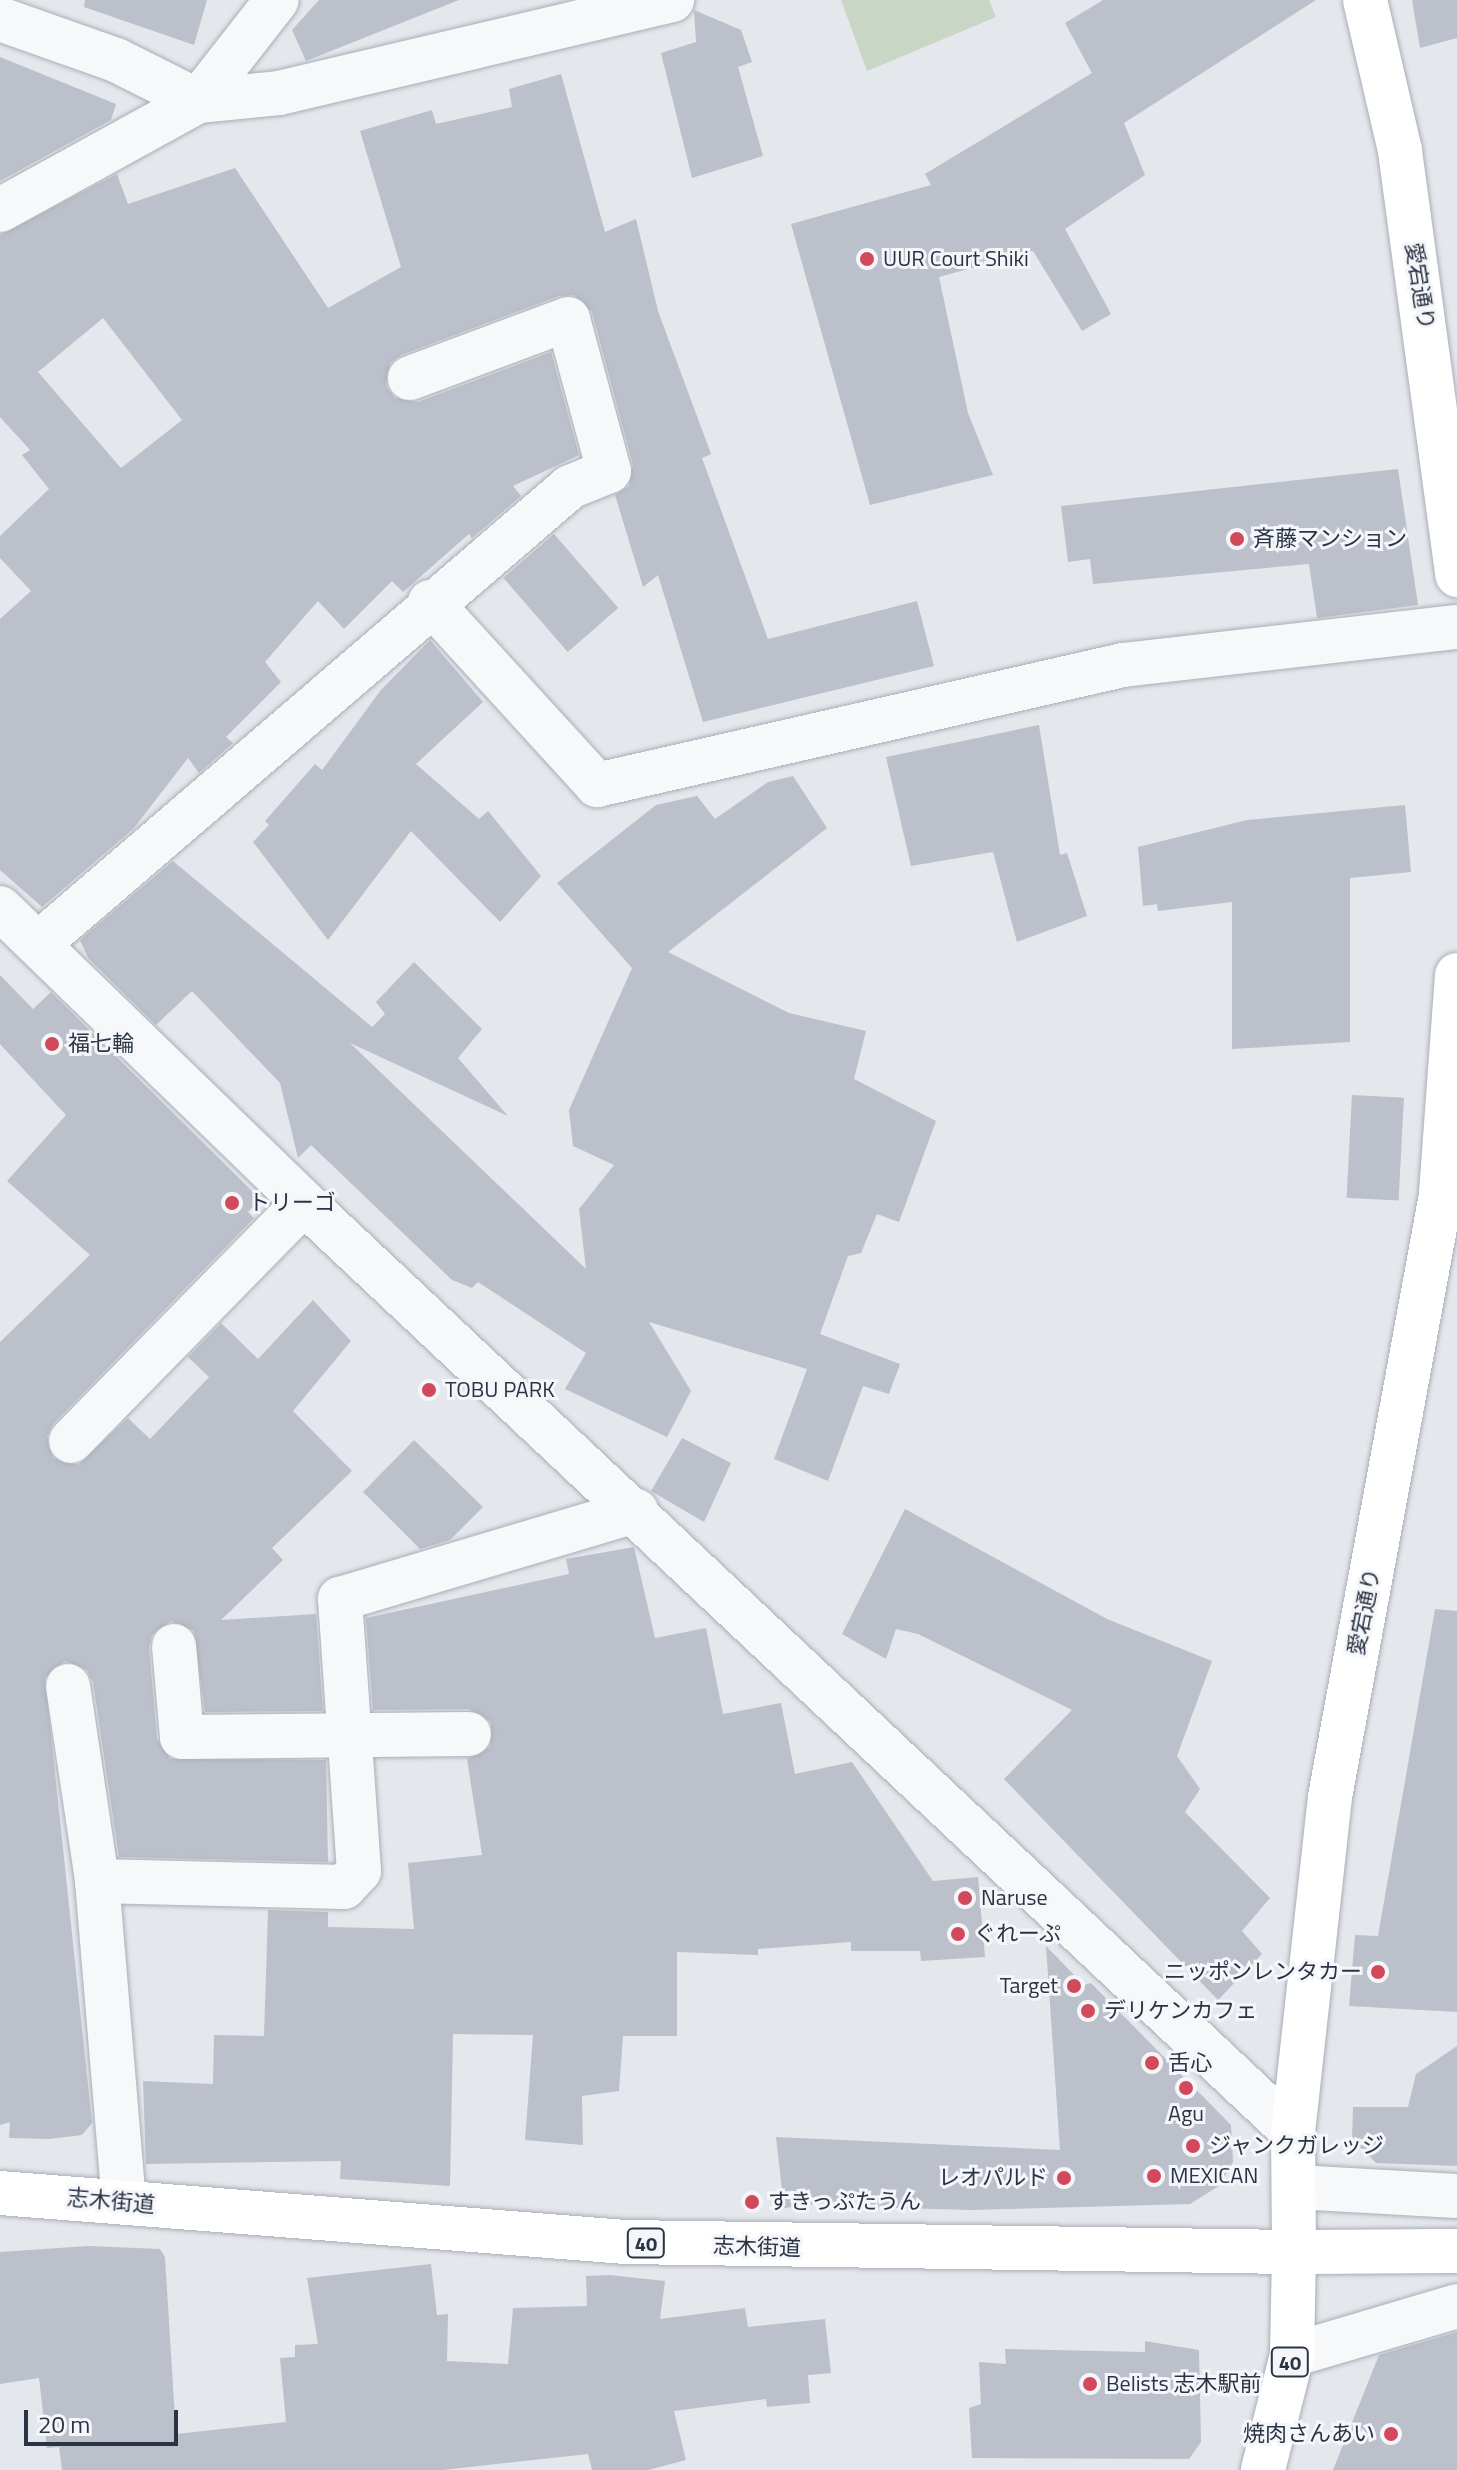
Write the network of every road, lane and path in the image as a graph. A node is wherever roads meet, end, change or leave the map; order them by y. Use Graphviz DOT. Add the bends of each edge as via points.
graph roads {
  1 [pos="277,0"];
  2 [pos="672,0"];
  3 [pos="1365,0"];
  4 [pos="0,19"];
  5 [pos="198,101"];
  6 [pos="0,210"];
  7 [pos="410,378"];
  8 [pos="1457,575"];
  9 [pos="430,602"];
  10 [pos="1457,627"];
  11 [pos="0,908"];
  12 [pos="38,944"];
  13 [pos="1457,975"];
  14 [pos="1449,1192"];
  15 [pos="304,1203"];
  16 [pos="71,1441"];
  17 [pos="636,1511"];
  18 [pos="174,1646"];
  19 [pos="68,1686"];
  20 [pos="469,1734"];
  21 [pos="350,1739"];
  22 [pos="97,1881"];
  23 [pos="1293,2132"];
  24 [pos="1296,2187"];
  25 [pos="0,2193"];
  26 [pos="1457,2196"];
  27 [pos="124,2202"];
  28 [pos="1457,2251"];
  29 [pos="1294,2252"];
  30 [pos="1457,2306"];
  31 [pos="1292,2355"];
  32 [pos="1263,2470"];
  1 -- 5 [label="street"];
  2 -- 5 [label="street" via="279,93"];
  3 -- 8 [label="street, 愛宕通り" via="1400,151"];
  4 -- 5 [label="street" via="116,60"];
  5 -- 6 [label="street"];
  7 -- 9 [label="street" via="568,319 609,471 570,487"];
  9 -- 10 [label="street" via="597,785 1123,665"];
  9 -- 12 [label="street"];
  11 -- 12 [label="street"];
  12 -- 15 [label="street"];
  13 -- 14 [label="street, 愛宕通り"];
  14 -- 23 [label="street, 愛宕通り" via="1330,1797"];
  15 -- 16 [label="street"];
  15 -- 17 [label="street"];
  17 -- 21 [label="street" via="340,1599"];
  17 -- 23 [label="street"];
  18 -- 21 [label="street" via="182,1737"];
  19 -- 22 [label="street"];
  20 -- 21 [label="street"];
  21 -- 22 [label="street" via="359,1871 344,1887"];
  22 -- 27 [label="street"];
  23 -- 24 [label="street, 愛宕通り"];
  24 -- 26 [label="street"];
  24 -- 29 [label="street, 愛宕通り"];
  25 -- 27 [label="street, 志木街道 / 40"];
  27 -- 29 [label="street, 志木街道 / 40" via="774,2248"];
  28 -- 29 [label="street, 志木街道"];
  29 -- 31 [label="street, 40"];
  30 -- 31 [label="street"];
  31 -- 32 [label="street, 40"];
}
